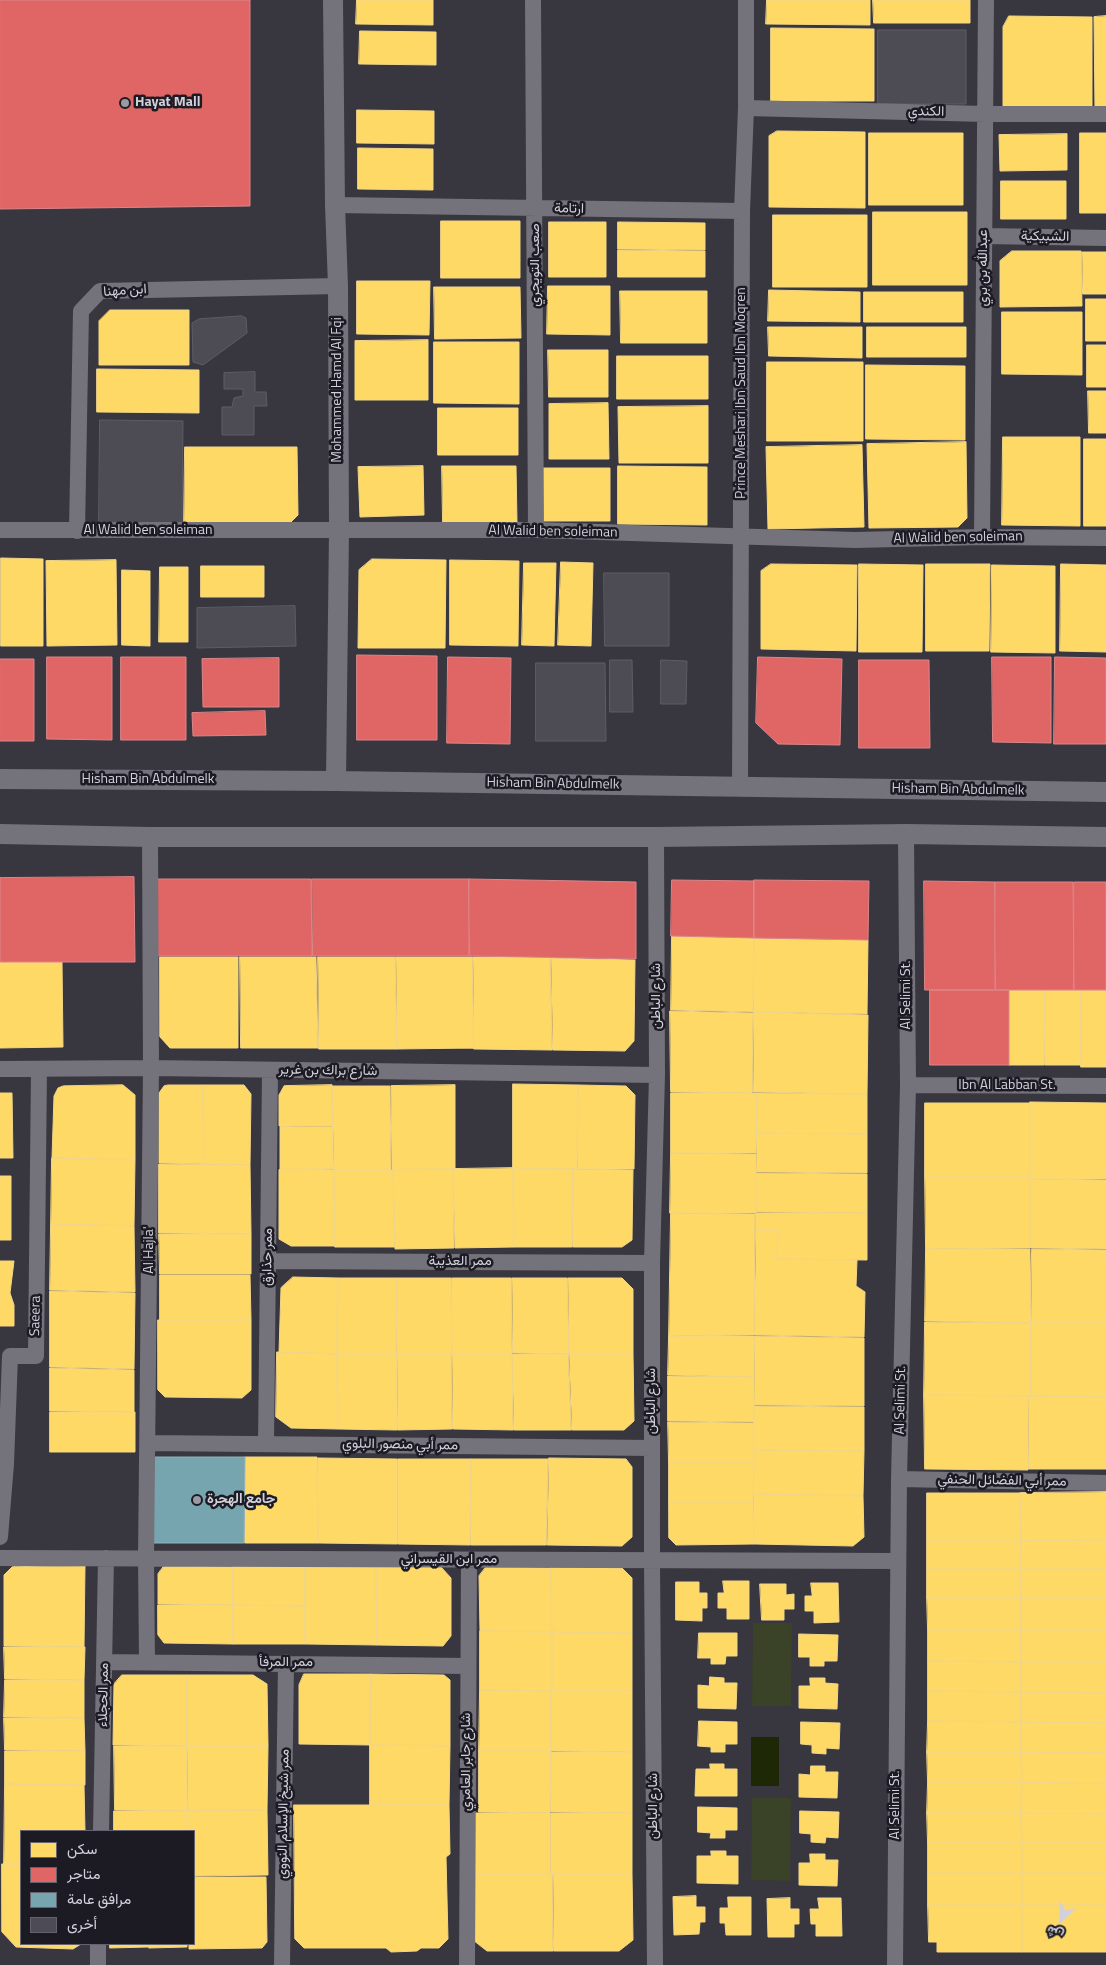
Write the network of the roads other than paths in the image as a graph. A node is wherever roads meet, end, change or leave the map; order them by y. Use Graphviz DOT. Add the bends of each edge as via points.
graph roads {
  1 [pos="333,0"];
  2 [pos="534,0"];
  3 [pos="746,0"];
  4 [pos="986,0"];
  5 [pos="746,108"];
  6 [pos="986,114"];
  7 [pos="1106,114"];
  8 [pos="335,205"];
  9 [pos="536,208"];
  10 [pos="742,211"];
  11 [pos="985,236"];
  12 [pos="1106,238"];
  13 [pos="338,286"];
  14 [pos="0,530"];
  15 [pos="536,530"];
  16 [pos="77,531"];
  17 [pos="339,531"];
  18 [pos="982,537"];
  19 [pos="742,538"];
  20 [pos="1106,538"];
  21 [pos="0,779"];
  22 [pos="336,781"];
  23 [pos="740,787"];
  24 [pos="1106,792"];
  25 [pos="0,834"];
  26 [pos="906,834"];
  27 [pos="150,837"];
  28 [pos="1106,837"];
  29 [pos="656,838"];
  30 [pos="151,1068"];
  31 [pos="0,1069"];
  32 [pos="39,1069"];
  33 [pos="270,1070"];
  34 [pos="657,1075"];
  35 [pos="908,1085"];
  36 [pos="1106,1086"];
  37 [pos="269,1261"];
  38 [pos="652,1263"];
  39 [pos="5,1356"];
  40 [pos="149,1443"];
  41 [pos="266,1444"];
  42 [pos="652,1448"];
  43 [pos="3,1464"];
  44 [pos="899,1479"];
  45 [pos="1106,1483"];
  46 [pos="0,1537"];
  47 [pos="0,1558"];
  48 [pos="106,1558"];
  49 [pos="146,1558"];
  50 [pos="469,1560"];
  51 [pos="652,1560"];
  52 [pos="898,1562"];
  53 [pos="104,1662"];
  54 [pos="147,1662"];
  55 [pos="286,1662"];
  56 [pos="468,1666"];
  57 [pos="101,1830"];
  58 [pos="98,1945"];
  59 [pos="98,1965"];
  60 [pos="282,1965"];
  61 [pos="467,1965"];
  62 [pos="655,1965"];
  63 [pos="895,1965"];
  1 -- 8 [label="street, Mohammed Hamd Al Fqi"];
  2 -- 9 [label="street, صعب التويجري"];
  3 -- 5 [label="street, Prince Meshari Ibn Saud Ibn Moqren"];
  4 -- 6 [label="street, عبدالله بن بري"];
  5 -- 6 [label="street, الكندي"];
  5 -- 10 [label="street, Prince Meshari Ibn Saud Ibn Moqren"];
  6 -- 7 [label="street, الكندي"];
  6 -- 11 [label="street, عبدالله بن بري"];
  8 -- 9 [label="street, ارتامة"];
  8 -- 13 [label="street, Mohammed Hamd Al Fqi"];
  9 -- 10 [label="street, ارتامة"];
  9 -- 15 [label="street, صعب التويجري"];
  10 -- 19 [label="street, Prince Meshari Ibn Saud Ibn Moqren"];
  11 -- 12 [label="street, الشبيكية"];
  11 -- 18 [label="street, عبدالله بن بري"];
  13 -- 16 [label="street, ابن مهنا" via="100,291 81,311"];
  13 -- 17 [label="street, Mohammed Hamd Al Fqi"];
  14 -- 16 [label="street, Al Walid ben soleiman"];
  15 -- 17 [label="street, Al Walid ben soleiman"];
  15 -- 19 [label="street, Al Walid ben soleiman"];
  16 -- 17 [label="street, Al Walid ben soleiman"];
  17 -- 22 [label="street, Mohammed Hamd Al Fqi"];
  18 -- 19 [label="street, Al Walid ben soleiman"];
  18 -- 20 [label="street, Al Walid ben soleiman"];
  19 -- 23 [label="street, Prince Meshari Ibn Saud Ibn Moqren"];
  21 -- 22 [label="street, Hisham Bin Abdulmelk"];
  22 -- 23 [label="street, Hisham Bin Abdulmelk"];
  23 -- 24 [label="street, Hisham Bin Abdulmelk"];
  25 -- 27 [label="street"];
  26 -- 28 [label="street"];
  26 -- 29 [label="street"];
  26 -- 35 [label="street, Al Selimi St."];
  27 -- 29 [label="street"];
  27 -- 30 [label="street, Al Hajla'"];
  29 -- 34 [label="street, شارع الباطن"];
  30 -- 32 [label="street, شارع براك بن غرير"];
  30 -- 33 [label="street, شارع براك بن غرير"];
  30 -- 40 [label="street, Al Hajla'"];
  31 -- 32 [label="street, شارع براك بن غرير"];
  32 -- 39 [label="street, Saeera" via="36,1356"];
  33 -- 34 [label="street, شارع براك بن غرير"];
  33 -- 37 [label="street, ممر حذارق"];
  34 -- 38 [label="street, شارع الباطن"];
  35 -- 36 [label="street, Ibn Al Labban St."];
  35 -- 44 [label="street, Al Selimi St."];
  37 -- 38 [label="street, ممر العذيبة"];
  37 -- 41 [label="street, ممر حذارق"];
  38 -- 42 [label="street, شارع الباطن"];
  39 -- 43 [label="street, Saeera"];
  40 -- 41 [label="street, ممر أبي منصور البلوي"];
  40 -- 49 [label="street, Al Hajla'"];
  41 -- 42 [label="street, ممر أبي منصور البلوي"];
  42 -- 51 [label="street, شارع الباطن"];
  43 -- 46 [label="street, Saeera"];
  44 -- 45 [label="street, ممر أبي الفضائل الحنفي"];
  44 -- 52 [label="street, Al Selimi St."];
  47 -- 48 [label="street, ممر ابن القيسراني"];
  48 -- 49 [label="street, ممر ابن القيسراني"];
  48 -- 53 [label="street, ممر الحجلاء"];
  49 -- 50 [label="street, ممر ابن القيسراني"];
  49 -- 54 [label="street, Al Hajla'"];
  50 -- 51 [label="street, ممر ابن القيسراني"];
  50 -- 56 [label="street, شارع جابر العامري"];
  51 -- 52 [label="street, ممر ابن القيسراني"];
  51 -- 62 [label="street, شارع الباطن"];
  52 -- 63 [label="street, Al Selimi St."];
  53 -- 54 [label="street, ممر المرفأ"];
  53 -- 57 [label="street, ممر الحجلاء"];
  54 -- 55 [label="street, ممر المرفأ"];
  55 -- 56 [label="street, ممر المرفأ"];
  55 -- 60 [label="street, ممر شيخ الإسلام النووي"];
  56 -- 61 [label="street, شارع جابر العامري"];
  58 -- 59 [label="street"];
}
